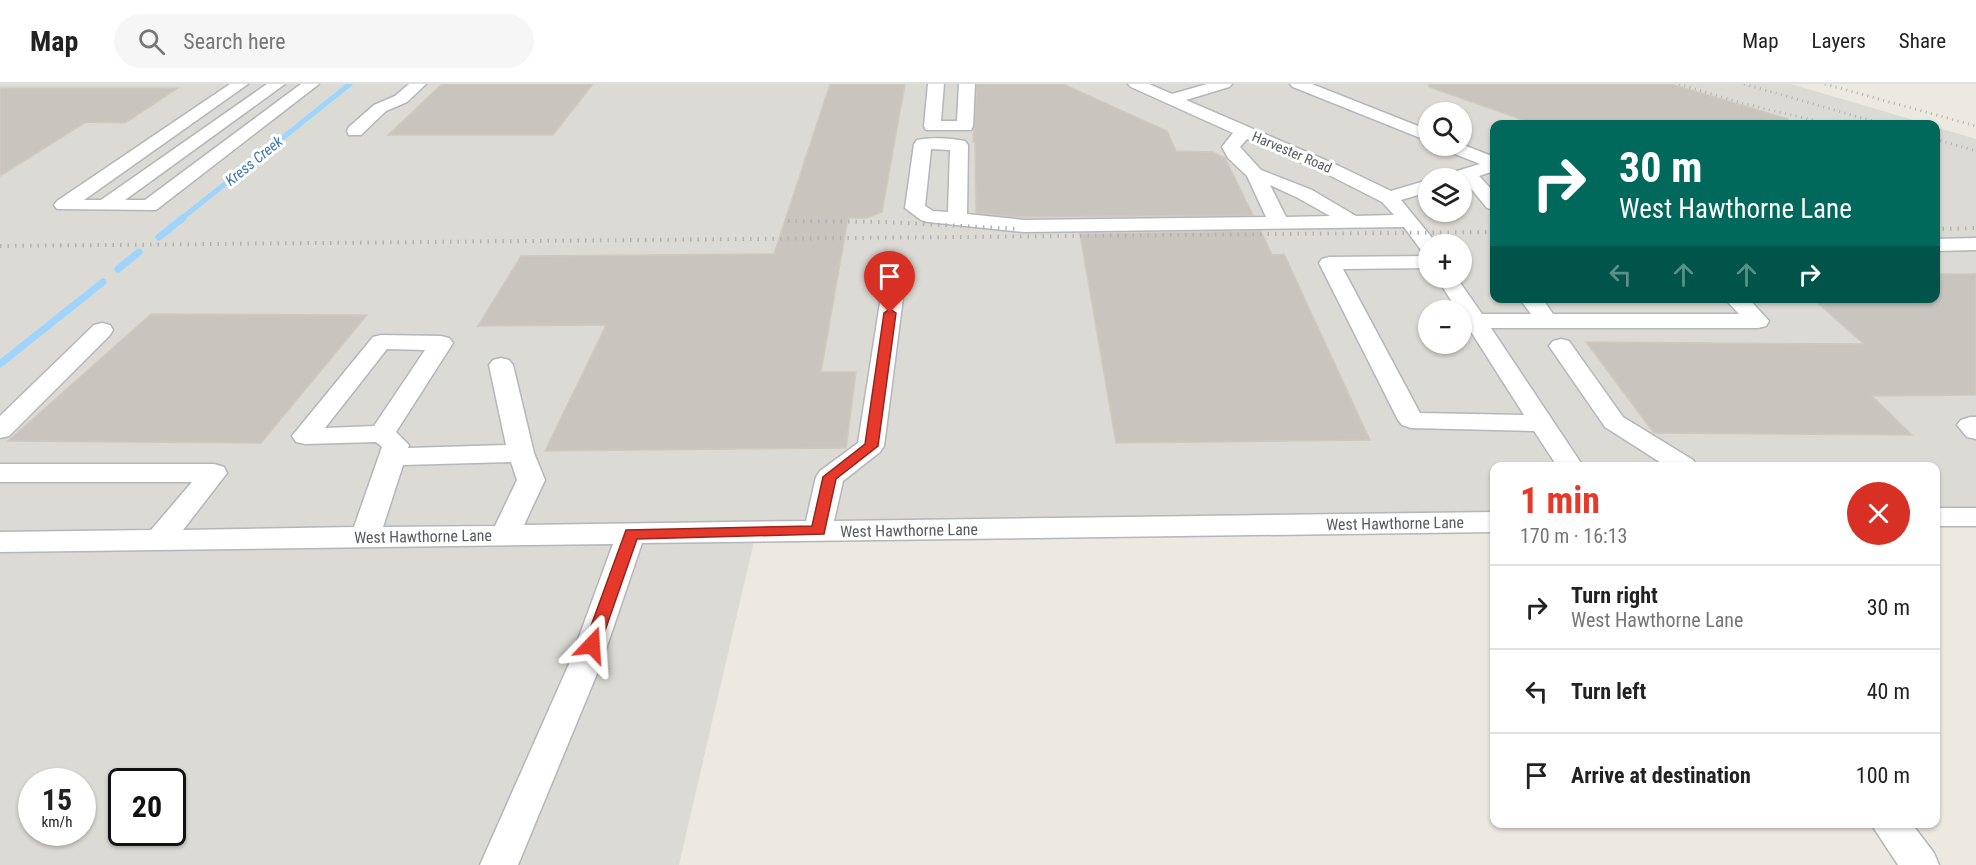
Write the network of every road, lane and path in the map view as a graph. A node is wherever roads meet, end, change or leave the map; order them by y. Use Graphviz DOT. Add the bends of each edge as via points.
graph roads {
  1 [pos="240,84"];
  2 [pos="277,84"];
  3 [pos="311,84"];
  4 [pos="418,84"];
  5 [pos="936,84"];
  6 [pos="967,84"];
  7 [pos="1136,84"];
  8 [pos="1224,84"];
  9 [pos="1298,84"];
  10 [pos="1172,99"];
  11 [pos="355,131"];
  12 [pos="1244,132"];
  13 [pos="1418,132"];
  14 [pos="1472,155"];
  15 [pos="1490,162"];
  16 [pos="1490,165"];
  17 [pos="1472,172"];
  18 [pos="1255,174"];
  19 [pos="1472,186"];
  20 [pos="1418,189"];
  21 [pos="1389,198"];
  22 [pos="1490,201"];
  23 [pos="106,205"];
  24 [pos="957,219"];
  25 [pos="1410,221"];
  26 [pos="1352,222"];
  27 [pos="1279,223"];
  28 [pos="1419,234"];
  29 [pos="1976,244"];
  30 [pos="1940,245"];
  31 [pos="1418,262"];
  32 [pos="1455,288"];
  33 [pos="893,290"];
  34 [pos="1534,303"];
  35 [pos="1740,303"];
  36 [pos="1476,321"];
  37 [pos="1547,321"];
  38 [pos="102,330"];
  39 [pos="1561,346"];
  40 [pos="501,365"];
  41 [pos="1542,423"];
  42 [pos="1976,425"];
  43 [pos="0,430"];
  44 [pos="1976,431"];
  45 [pos="387,445"];
  46 [pos="521,453"];
  47 [pos="1567,462"];
  48 [pos="1678,462"];
  49 [pos="0,473"];
  50 [pos="1955,517"];
  51 [pos="1490,522"];
  52 [pos="819,531"];
  53 [pos="631,534"];
  54 [pos="505,535"];
  55 [pos="1976,535"];
  56 [pos="365,537"];
  57 [pos="159,540"];
  58 [pos="0,542"];
  59 [pos="1893,828"];
  60 [pos="499,865"];
  61 [pos="1920,865"];
  1 -- 23 [label="street" via="64,205"];
  2 -- 23 [label="street"];
  3 -- 23 [label="street" via="149,206"];
  4 -- 11 [label="street" via="401,99 380,108"];
  5 -- 6 [label="street" via="932,126 965,126"];
  7 -- 10 [label="street, Harvester Road"];
  8 -- 10 [label="street"];
  9 -- 13 [label="street"];
  10 -- 12 [label="street, Harvester Road"];
  12 -- 18 [label="street" via="1231,147"];
  12 -- 21 [label="street, Harvester Road"];
  14 -- 15 [label="street"];
  16 -- 17 [label="street"];
  18 -- 26 [label="street" via="1285,184"];
  18 -- 27 [label="street"];
  19 -- 22 [label="street"];
  20 -- 21 [label="street"];
  21 -- 25 [label="street, Harvester Road"];
  24 -- 27 [label="street" via="1024,226"];
  25 -- 26 [label="street"];
  25 -- 28 [label="street, Harvester Road"];
  26 -- 27 [label="street"];
  29 -- 30 [label="street"];
  31 -- 41 [label="street" via="1329,263 1411,420"];
  32 -- 36 [label="street"];
  33 -- 52 [label="street" via="871,446 830,477"];
  34 -- 37 [label="street"];
  35 -- 37 [label="street" via="1758,321"];
  36 -- 37 [label="street"];
  36 -- 41 [label="street"];
  38 -- 43 [label="street"];
  39 -- 48 [label="street" via="1614,422"];
  40 -- 46 [label="street"];
  41 -- 47 [label="street"];
  42 -- 44 [label="street" via="1970,425"];
  45 -- 45 [label="street" via="412,389 441,343 381,342 305,436"];
  45 -- 46 [label="street"];
  45 -- 56 [label="street"];
  46 -- 54 [label="street" via="531,480"];
  49 -- 57 [label="street" via="214,473"];
  50 -- 55 [label="street"];
  51 -- 52 [label="street, West Hawthorne Lane"];
  52 -- 53 [label="street, West Hawthorne Lane"];
  53 -- 54 [label="street, West Hawthorne Lane"];
  53 -- 60 [label="street" via="585,664"];
  54 -- 56 [label="street, West Hawthorne Lane"];
  56 -- 57 [label="street, West Hawthorne Lane"];
  57 -- 58 [label="street, West Hawthorne Lane"];
  59 -- 61 [label="street"];
}
